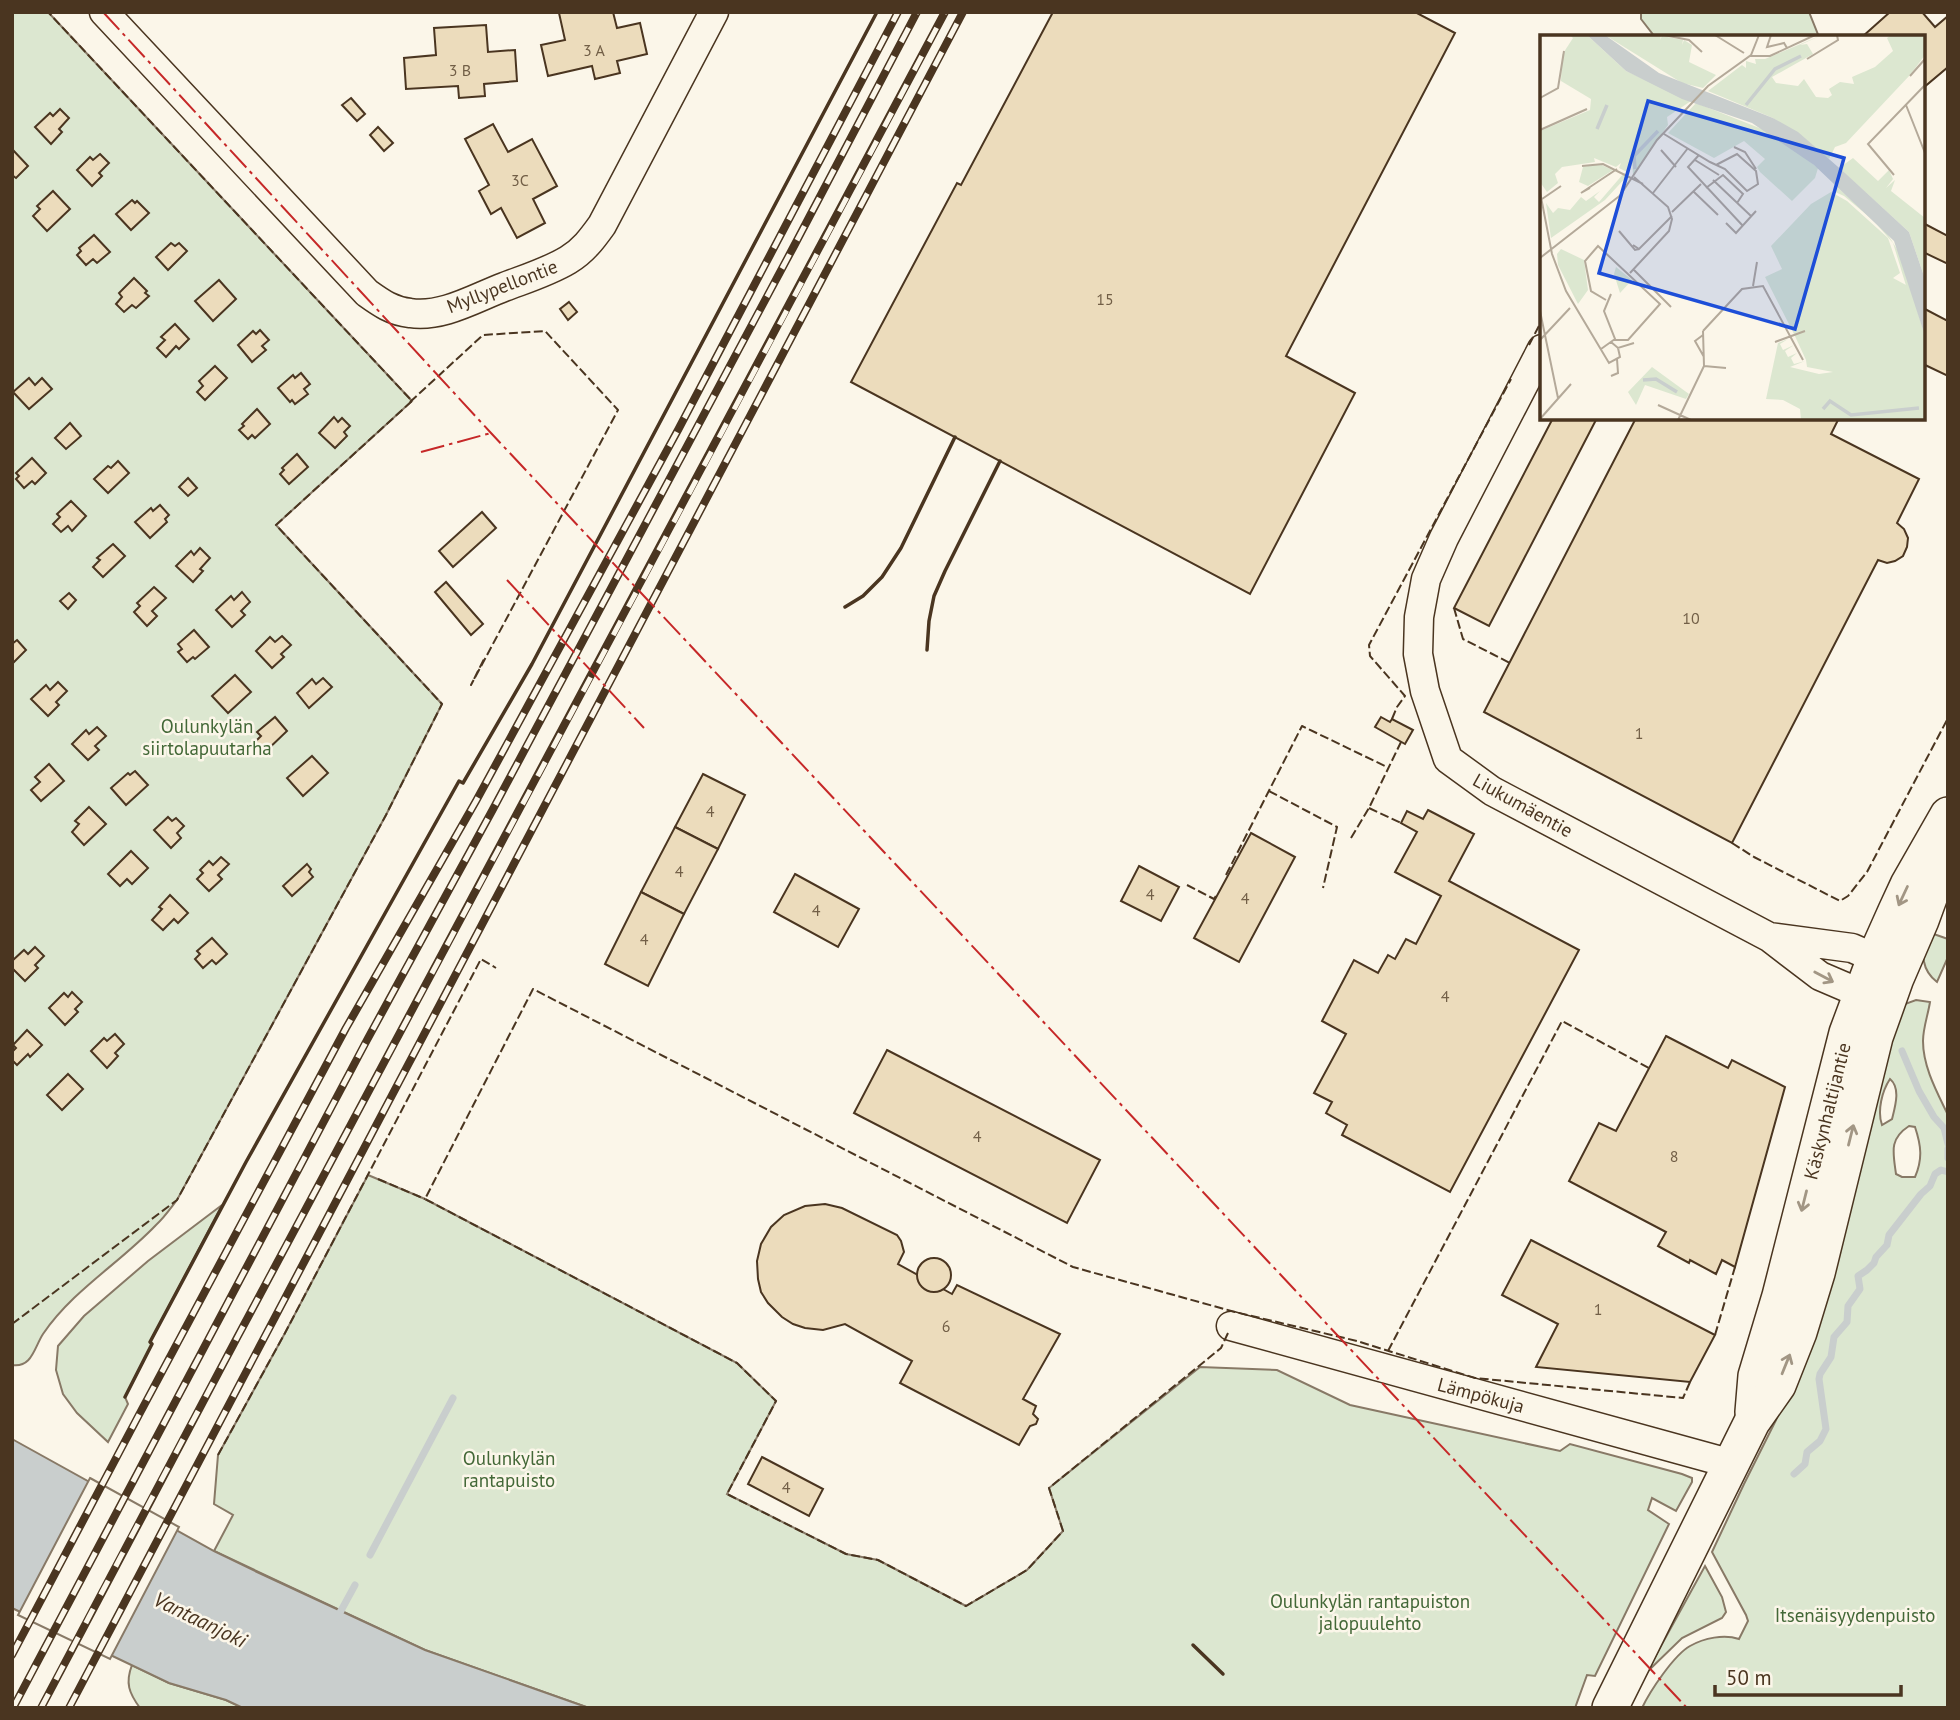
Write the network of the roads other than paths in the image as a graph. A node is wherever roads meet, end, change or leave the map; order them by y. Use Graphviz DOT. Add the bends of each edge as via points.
graph roads {
  1 [pos="104,12"];
  2 [pos="714,12"];
  3 [pos="1540,353"];
  4 [pos="1948,815"];
  5 [pos="1948,845"];
  6 [pos="1769,937"];
  7 [pos="1886,968"];
  8 [pos="1862,994"];
  9 [pos="1231,1326"];
  10 [pos="1752,1422"];
  11 [pos="1732,1464"];
  12 [pos="1610,1708"];
  1 -- 2 [label="street, Myllypellontie" via="367,293 385,306 433,313 547,270 586,247 602,225"];
  3 -- 6 [label="street, Liukumäentie" via="1426,579 1418,654 1448,759 1492,791"];
  4 -- 7 [label="main road, Käskynhaltijantie, one-way" via="1908,885"];
  5 -- 7 [label="main road, Käskynhaltijantie" via="1921,920"];
  6 -- 7 [label="street, Liukumäentie" via="1852,948"];
  6 -- 8 [label="street, Liukumäentie, one-way" via="1819,976"];
  7 -- 8 [label="main road, Käskynhaltijantie"];
  10 -- 7 [label="main road, Käskynhaltijantie, one-way" via="1778,1385 1817,1273 1875,1037"];
  8 -- 10 [label="main road, Käskynhaltijantie, one-way" via="1847,1033 1756,1376"];
  9 -- 11 [label="street, Lämpökuja"];
  10 -- 11 [label="main road, Käskynhaltijantie"];
  11 -- 12 [label="main road, Käskynhaltijantie"];
}
